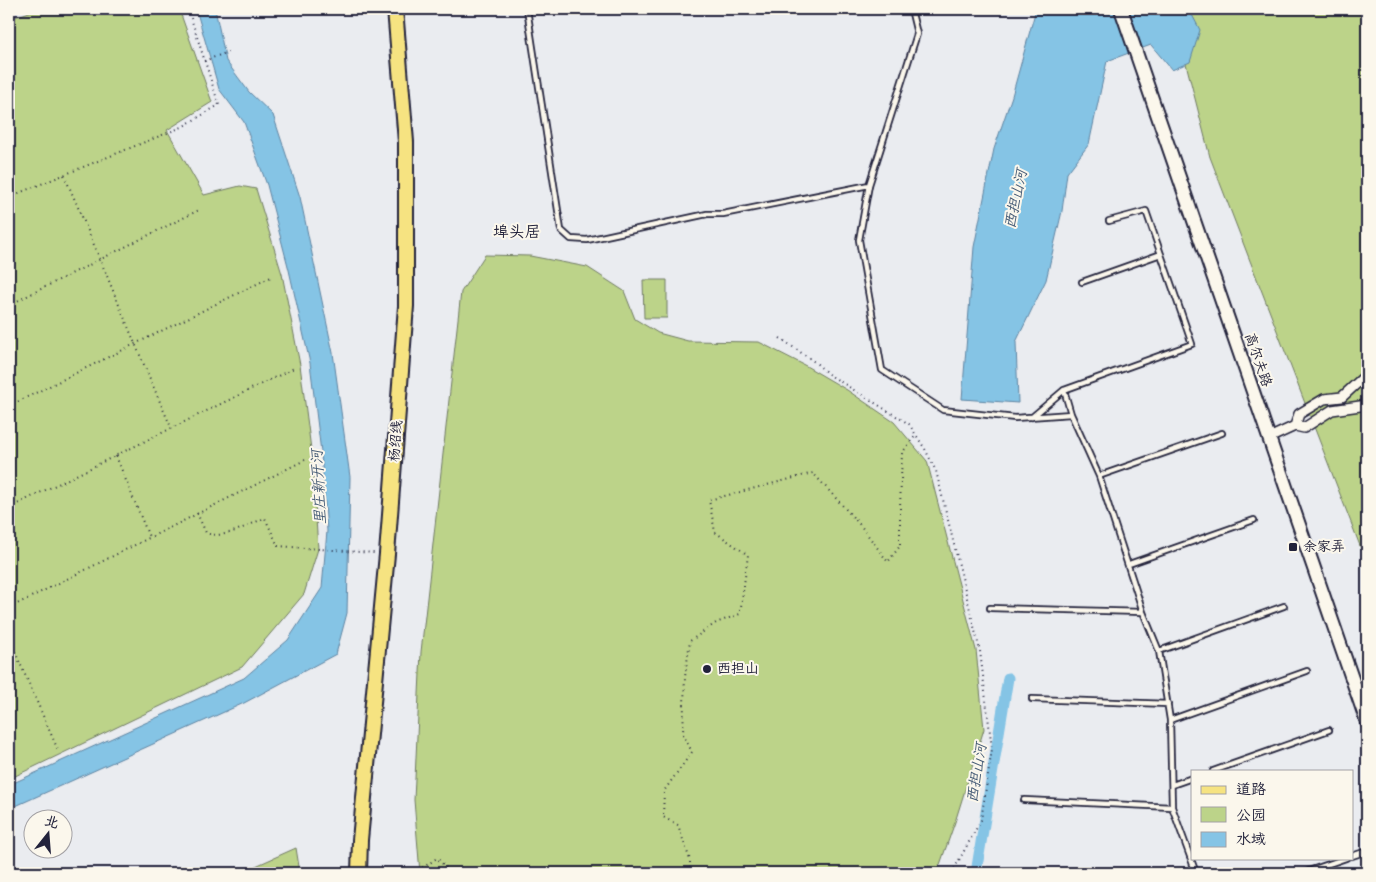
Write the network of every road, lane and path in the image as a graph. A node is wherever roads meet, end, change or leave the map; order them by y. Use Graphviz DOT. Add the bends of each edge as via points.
graph roads {
  1 [pos="188,9"];
  2 [pos="395,9"];
  3 [pos="527,9"];
  4 [pos="911,9"];
  5 [pos="1121,9"];
  6 [pos="228,52"];
  7 [pos="204,61"];
  8 [pos="64,175"];
  9 [pos="868,185"];
  10 [pos="9,197"];
  11 [pos="201,209"];
  12 [pos="1109,221"];
  13 [pos="1161,254"];
  14 [pos="101,260"];
  15 [pos="272,276"];
  16 [pos="1082,282"];
  17 [pos="9,305"];
  18 [pos="780,338"];
  19 [pos="134,344"];
  20 [pos="294,368"];
  21 [pos="1367,374"];
  22 [pos="1064,390"];
  23 [pos="1367,405"];
  24 [pos="9,406"];
  25 [pos="1071,414"];
  26 [pos="1032,417"];
  27 [pos="1295,426"];
  28 [pos="172,427"];
  29 [pos="1222,433"];
  30 [pos="916,435"];
  31 [pos="1269,438"];
  32 [pos="116,456"];
  33 [pos="304,460"];
  34 [pos="1099,476"];
  35 [pos="9,508"];
  36 [pos="197,513"];
  37 [pos="1254,520"];
  38 [pos="149,537"];
  39 [pos="387,554"];
  40 [pos="1129,564"];
  41 [pos="1284,606"];
  42 [pos="9,608"];
  43 [pos="990,608"];
  44 [pos="1143,612"];
  45 [pos="9,638"];
  46 [pos="1159,651"];
  47 [pos="1307,671"];
  48 [pos="1032,699"];
  49 [pos="1168,704"];
  50 [pos="1170,720"];
  51 [pos="1367,722"];
  52 [pos="1329,730"];
  53 [pos="58,750"];
  54 [pos="1216,770"];
  55 [pos="1191,778"];
  56 [pos="1172,785"];
  57 [pos="1024,800"];
  58 [pos="1172,807"];
  59 [pos="1191,846"];
  60 [pos="1186,848"];
  61 [pos="1367,851"];
  62 [pos="1354,855"];
  63 [pos="1340,860"];
  64 [pos="359,873"];
  65 [pos="403,873"];
  66 [pos="451,873"];
  67 [pos="690,873"];
  68 [pos="952,873"];
  69 [pos="1196,873"];
  70 [pos="1303,873"];
  1 -- 7 [label="path"];
  2 -- 39 [label="main road, 杨绍线" via="406,142 406,306"];
  3 -- 9 [label="lane" via="561,230 571,238 587,240"];
  4 -- 9 [label="lane" via="917,34"];
  5 -- 31 [label="street, 高尔夫路"];
  6 -- 7 [label="path"];
  7 -- 8 [label="path" via="218,105 182,127"];
  8 -- 10 [label="path"];
  8 -- 14 [label="path"];
  9 -- 26 [label="lane" via="859,240 882,370 943,410"];
  11 -- 14 [label="path"];
  12 -- 13 [label="lane" via="1146,211"];
  13 -- 16 [label="lane"];
  13 -- 22 [label="lane" via="1192,344"];
  14 -- 17 [label="path"];
  14 -- 19 [label="path"];
  15 -- 19 [label="path"];
  18 -- 30 [label="path" via="828,374 909,424"];
  19 -- 24 [label="path"];
  19 -- 28 [label="path"];
  20 -- 28 [label="path"];
  21 -- 27 [label="street" via="1342,397 1324,399 1299,414"];
  22 -- 25 [label="lane"];
  22 -- 26 [label="lane"];
  23 -- 27 [label="street" via="1332,410 1304,428"];
  25 -- 26 [label="lane"];
  25 -- 34 [label="lane"];
  27 -- 31 [label="street"];
  28 -- 32 [label="path"];
  29 -- 34 [label="lane"];
  30 -- 67 [label="path" via="902,453 900,546 888,562 813,472 710,500 714,532 748,555 740,614 690,640 683,734 692,752 664,791 663,817 678,825 690,860"];
  30 -- 68 [label="path" via="936,471 980,651 992,749 981,820"];
  31 -- 51 [label="street, 高尔夫路"];
  32 -- 35 [label="path"];
  32 -- 38 [label="path"];
  33 -- 36 [label="path"];
  34 -- 40 [label="lane"];
  36 -- 38 [label="path"];
  36 -- 39 [label="path" via="206,533 214,536 222,536 265,518 278,546"];
  37 -- 40 [label="lane"];
  38 -- 42 [label="path"];
  39 -- 64 [label="main road, 杨绍线"];
  40 -- 44 [label="lane"];
  41 -- 46 [label="lane"];
  43 -- 44 [label="lane"];
  44 -- 46 [label="lane"];
  45 -- 53 [label="path"];
  46 -- 49 [label="lane"];
  47 -- 50 [label="lane"];
  48 -- 49 [label="lane"];
  49 -- 50 [label="lane"];
  50 -- 56 [label="lane"];
  52 -- 54 [label="lane"];
  55 -- 56 [label="lane"];
  56 -- 58 [label="lane"];
  57 -- 58 [label="lane"];
  58 -- 60 [label="lane"];
  59 -- 60 [label="lane"];
  60 -- 69 [label="lane"];
  61 -- 62 [label="lane"];
  63 -- 70 [label="lane"];
  65 -- 66 [label="path" via="424,867 437,858"];
}
